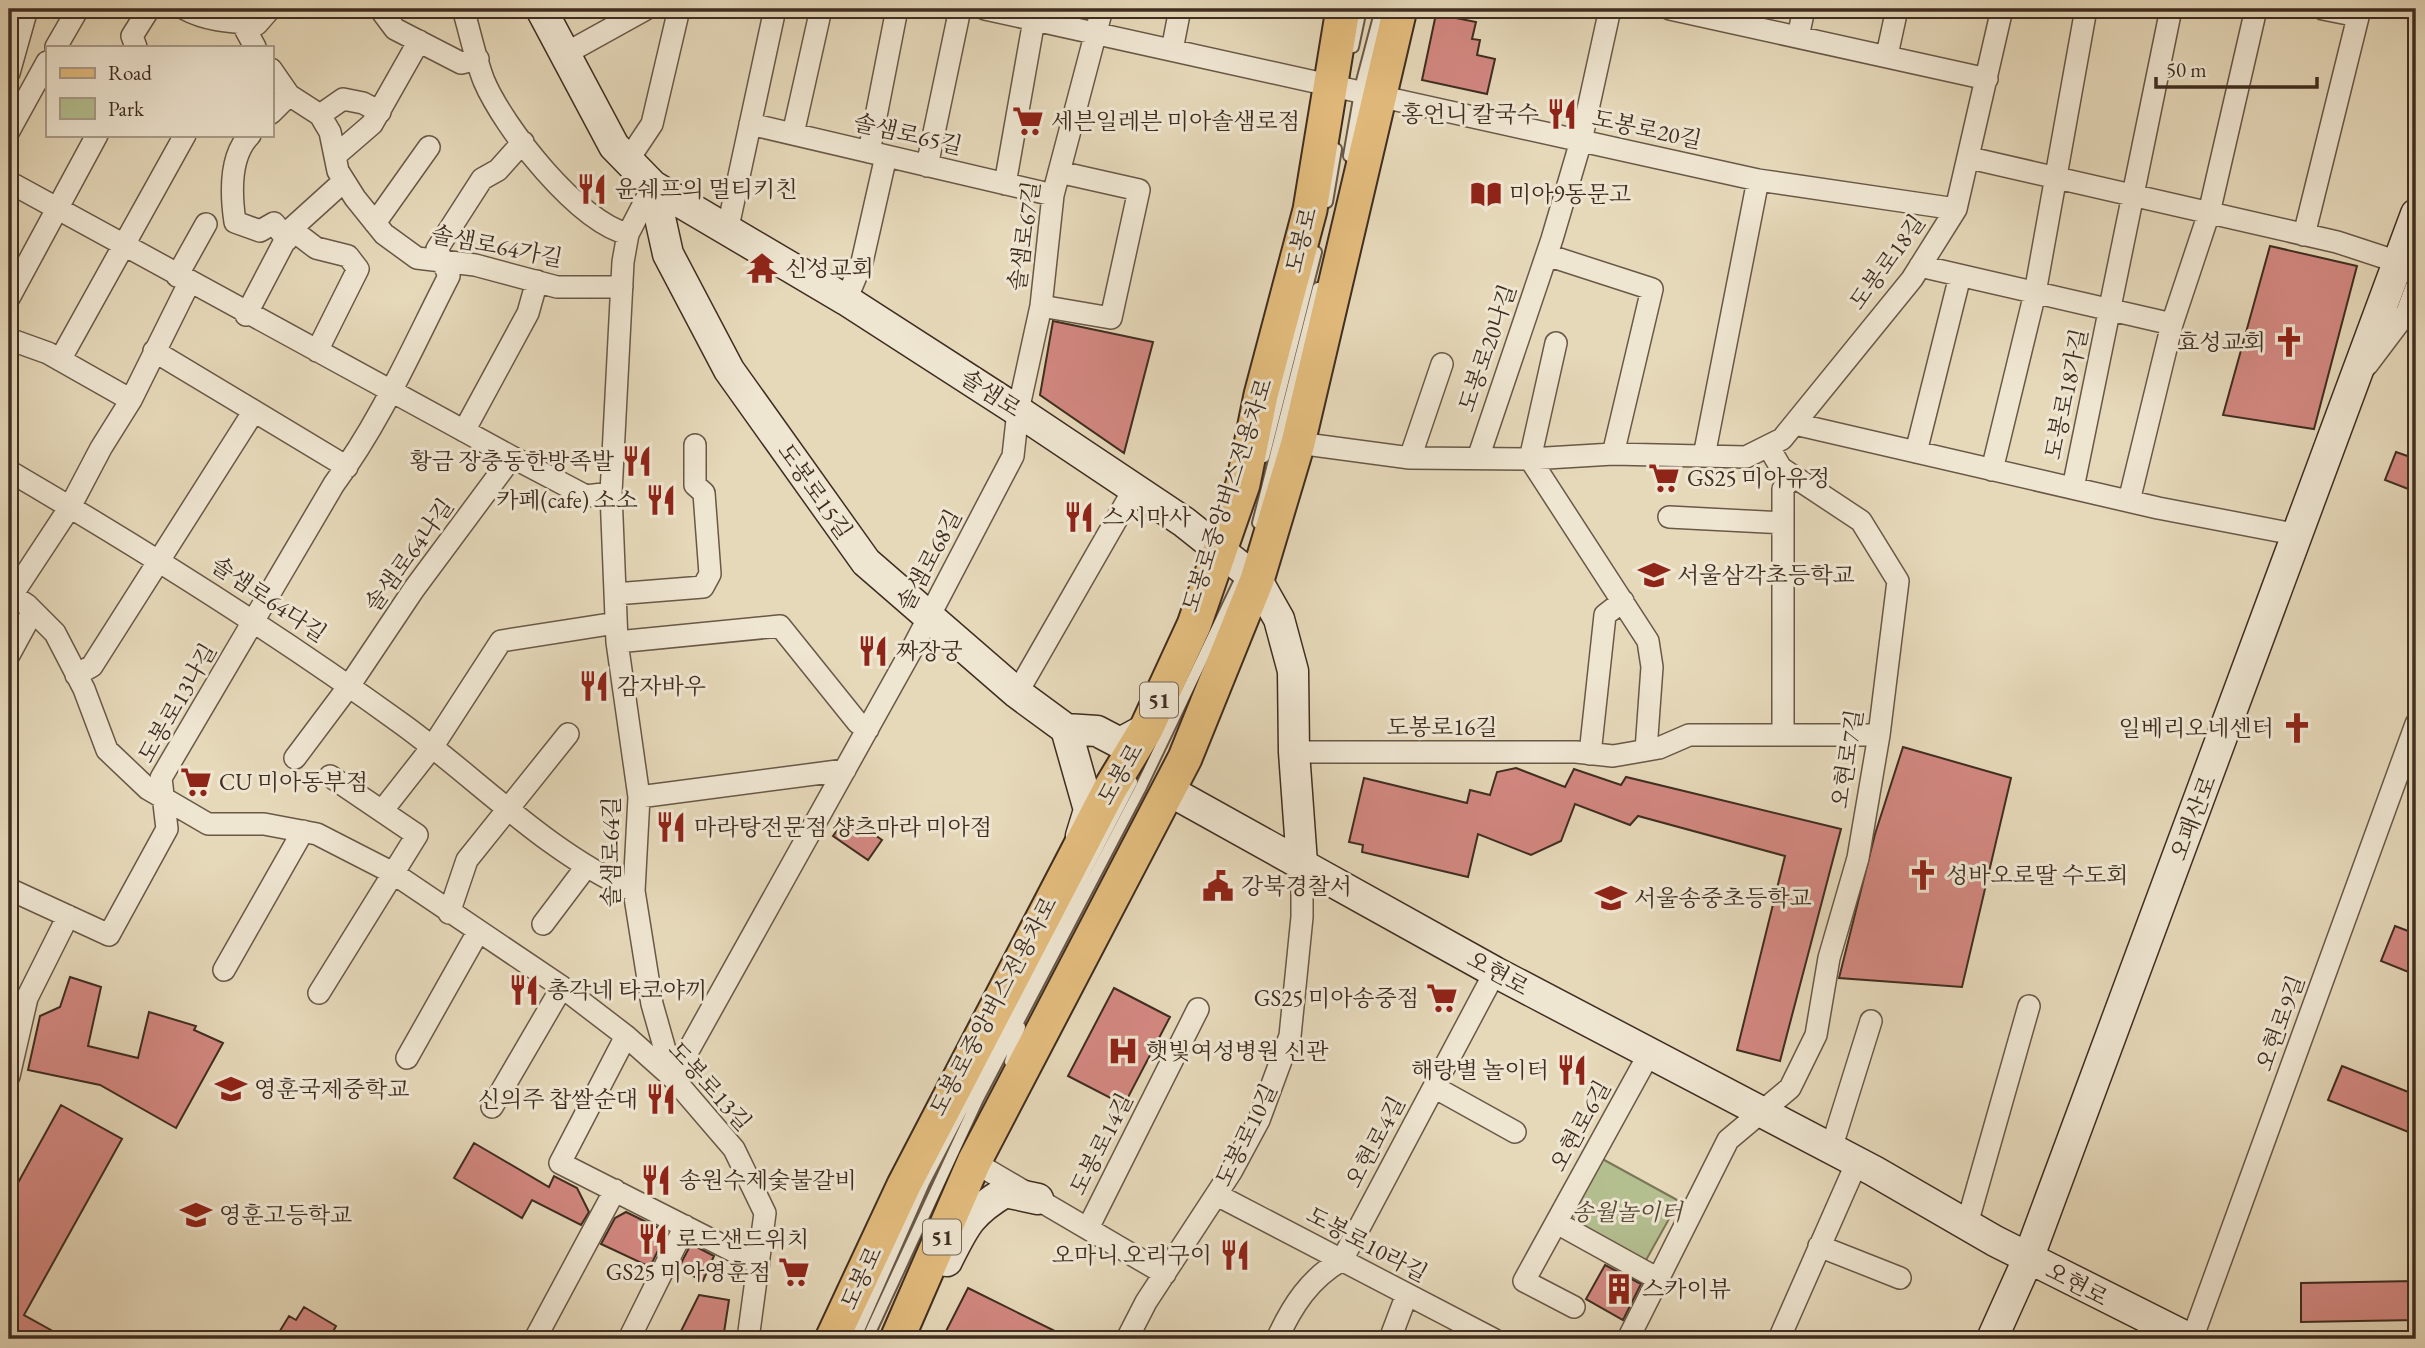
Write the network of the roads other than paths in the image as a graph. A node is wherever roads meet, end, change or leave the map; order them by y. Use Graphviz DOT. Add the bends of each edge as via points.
graph roads {
  1 [pos="27,9"];
  2 [pos="78,9"];
  3 [pos="149,9"];
  4 [pos="185,9"];
  5 [pos="271,9"];
  6 [pos="380,9"];
  7 [pos="463,9"];
  8 [pos="541,9"];
  9 [pos="646,9"];
  10 [pos="679,9"];
  11 [pos="775,9"];
  12 [pos="821,9"];
  13 [pos="897,9"];
  14 [pos="960,9"];
  15 [pos="985,9"];
  16 [pos="1102,9"];
  17 [pos="1180,9"];
  18 [pos="1343,9"];
  19 [pos="1361,9"];
  20 [pos="1381,9"];
  21 [pos="1400,9"];
  22 [pos="1610,9"];
  23 [pos="1670,9"];
  24 [pos="1804,9"];
  25 [pos="1897,9"];
  26 [pos="2002,9"];
  27 [pos="2086,9"];
  28 [pos="2171,9"];
  29 [pos="2256,9"];
  30 [pos="2323,9"];
  31 [pos="2359,12"];
  32 [pos="1709,13"];
  33 [pos="1034,20"];
  34 [pos="242,23"];
  35 [pos="1096,34"];
  36 [pos="1797,37"];
  37 [pos="419,41"];
  38 [pos="57,46"];
  39 [pos="136,46"];
  40 [pos="254,46"];
  41 [pos="1172,50"];
  42 [pos="563,55"];
  43 [pos="1887,55"];
  44 [pos="1350,58"];
  45 [pos="478,59"];
  46 [pos="46,64"];
  47 [pos="273,72"];
  48 [pos="9,73"];
  49 [pos="1987,79"];
  50 [pos="1350,90"];
  51 [pos="289,95"];
  52 [pos="273,111"];
  53 [pos="380,112"];
  54 [pos="320,115"];
  55 [pos="750,124"];
  56 [pos="9,131"];
  57 [pos="793,134"];
  58 [pos="96,136"];
  59 [pos="184,136"];
  60 [pos="249,136"];
  61 [pos="1581,141"];
  62 [pos="523,142"];
  63 [pos="1337,142"];
  64 [pos="429,147"];
  65 [pos="877,154"];
  66 [pos="335,156"];
  67 [pos="1970,158"];
  68 [pos="628,160"];
  69 [pos="927,166"];
  70 [pos="1059,172"];
  71 [pos="1346,172"];
  72 [pos="2055,177"];
  73 [pos="1758,180"];
  74 [pos="344,181"];
  75 [pos="9,182"];
  76 [pos="1005,184"];
  77 [pos="653,186"];
  78 [pos="1053,195"];
  79 [pos="2131,195"];
  80 [pos="1340,199"];
  81 [pos="58,209"];
  82 [pos="1956,209"];
  83 [pos="2208,213"];
  84 [pos="2416,214"];
  85 [pos="375,223"];
  86 [pos="206,224"];
  87 [pos="728,227"];
  88 [pos="289,234"];
  89 [pos="628,234"];
  90 [pos="2304,235"];
  91 [pos="1319,237"];
  92 [pos="124,247"];
  93 [pos="1327,251"];
  94 [pos="1547,255"];
  95 [pos="442,261"];
  96 [pos="2398,262"];
  97 [pos="1920,266"];
  98 [pos="1960,276"];
  99 [pos="183,279"];
  100 [pos="537,281"];
  101 [pos="622,286"];
  102 [pos="2416,288"];
  103 [pos="2035,293"];
  104 [pos="9,298"];
  105 [pos="846,300"];
  106 [pos="1041,306"];
  107 [pos="2110,310"];
  108 [pos="246,315"];
  109 [pos="2172,324"];
  110 [pos="9,339"];
  111 [pos="1556,343"];
  112 [pos="154,351"];
  113 [pos="317,351"];
  114 [pos="60,360"];
  115 [pos="1442,364"];
  116 [pos="2353,384"];
  117 [pos="391,390"];
  118 [pos="131,400"];
  119 [pos="254,411"];
  120 [pos="1018,411"];
  121 [pos="1795,424"];
  122 [pos="464,431"];
  123 [pos="1298,443"];
  124 [pos="695,444"];
  125 [pos="1768,446"];
  126 [pos="1916,452"];
  127 [pos="1613,454"];
  128 [pos="1704,456"];
  129 [pos="512,457"];
  130 [pos="1410,458"];
  131 [pos="1478,458"];
  132 [pos="1530,459"];
  133 [pos="347,467"];
  134 [pos="1992,470"];
  135 [pos="9,471"];
  136 [pos="1792,475"];
  137 [pos="2073,488"];
  138 [pos="1134,489"];
  139 [pos="611,493"];
  140 [pos="2129,501"];
  141 [pos="71,507"];
  142 [pos="1669,517"];
  143 [pos="1245,522"];
  144 [pos="1783,523"];
  145 [pos="1255,535"];
  146 [pos="2299,535"];
  147 [pos="158,558"];
  148 [pos="1240,560"];
  149 [pos="11,594"];
  150 [pos="615,594"];
  151 [pos="1623,601"];
  152 [pos="33,611"];
  153 [pos="929,616"];
  154 [pos="256,621"];
  155 [pos="617,632"];
  156 [pos="9,655"];
  157 [pos="76,675"];
  158 [pos="349,686"];
  159 [pos="1017,693"];
  160 [pos="2416,724"];
  161 [pos="868,729"];
  162 [pos="1066,729"];
  163 [pos="1146,729"];
  164 [pos="568,734"];
  165 [pos="1783,735"];
  166 [pos="1879,736"];
  167 [pos="433,746"];
  168 [pos="1646,750"];
  169 [pos="1294,751"];
  170 [pos="1590,754"];
  171 [pos="295,758"];
  172 [pos="1128,758"];
  173 [pos="845,770"];
  174 [pos="330,776"];
  175 [pos="1168,790"];
  176 [pos="639,797"];
  177 [pos="165,799"];
  178 [pos="510,808"];
  179 [pos="382,811"];
  180 [pos="1114,820"];
  181 [pos="303,831"];
  182 [pos="1084,859"];
  183 [pos="1302,863"];
  184 [pos="586,867"];
  185 [pos="393,873"];
  186 [pos="9,889"];
  187 [pos="634,891"];
  188 [pos="1106,906"];
  189 [pos="449,913"];
  190 [pos="68,916"];
  191 [pos="543,924"];
  192 [pos="478,932"];
  193 [pos="224,970"];
  194 [pos="1495,972"];
  195 [pos="1044,973"];
  196 [pos="562,987"];
  197 [pos="319,993"];
  198 [pos="2029,1006"];
  199 [pos="1025,1007"];
  200 [pos="1198,1009"];
  201 [pos="1871,1021"];
  202 [pos="14,1032"];
  203 [pos="626,1036"];
  204 [pos="1649,1054"];
  205 [pos="407,1058"];
  206 [pos="9,1076"];
  207 [pos="673,1078"];
  208 [pos="1434,1087"];
  209 [pos="492,1107"];
  210 [pos="1760,1113"];
  211 [pos="1516,1132"];
  212 [pos="981,1148"];
  213 [pos="1844,1156"];
  214 [pos="615,1190"];
  215 [pos="1217,1195"];
  216 [pos="1038,1199"];
  217 [pos="1557,1223"];
  218 [pos="1967,1224"];
  219 [pos="685,1226"];
  220 [pos="1088,1228"];
  221 [pos="1819,1246"];
  222 [pos="2028,1258"];
  223 [pos="1342,1260"];
  224 [pos="759,1265"];
  225 [pos="1165,1274"];
  226 [pos="1900,1278"];
  227 [pos="1658,1279"];
  228 [pos="1407,1294"];
  229 [pos="1574,1307"];
  230 [pos="535,1339"];
  231 [pos="629,1339"];
  232 [pos="748,1339"];
  233 [pos="832,1339"];
  234 [pos="855,1339"];
  235 [pos="867,1339"];
  236 [pos="897,1339"];
  237 [pos="908,1339"];
  238 [pos="1127,1339"];
  239 [pos="1277,1339"];
  240 [pos="1391,1339"];
  241 [pos="1493,1339"];
  242 [pos="1628,1339"];
  243 [pos="1779,1339"];
  244 [pos="1992,1339"];
  245 [pos="2191,1339"];
  1 -- 48 [label="street"];
  2 -- 38 [label="street"];
  3 -- 39 [label="street" via="132,36"];
  4 -- 34 [label="street"];
  5 -- 34 [label="street" via="257,24"];
  6 -- 37 [label="street" via="395,29"];
  7 -- 45 [label="street"];
  8 -- 42 [label="street, 솔샘로"];
  9 -- 42 [label="street"];
  10 -- 68 [label="street" via="652,124"];
  11 -- 55 [label="street"];
  12 -- 57 [label="street"];
  13 -- 65 [label="street"];
  14 -- 69 [label="street"];
  15 -- 33 [label="street, 도봉로20길"];
  16 -- 35 [label="street, 솔샘로67길"];
  17 -- 41 [label="street"];
  18 -- 50 [label="main road, 도봉로 / 51"];
  19 -- 44 [label="lane"];
  20 -- 50 [label="lane"];
  21 -- 50 [label="main road, 도봉로 / 51"];
  22 -- 61 [label="street, 도봉로20나길"];
  23 -- 32 [label="street"];
  24 -- 36 [label="street"];
  25 -- 43 [label="street"];
  26 -- 49 [label="street, 도봉로18길"];
  27 -- 72 [label="street"];
  28 -- 79 [label="street, 도봉로18가길"];
  29 -- 83 [label="street"];
  30 -- 31 [label="street"];
  31 -- 90 [label="street"];
  32 -- 36 [label="street"];
  33 -- 35 [label="street, 도봉로20길"];
  33 -- 76 [label="street"];
  34 -- 40 [label="street"];
  35 -- 41 [label="street, 도봉로20길"];
  35 -- 70 [label="street, 솔샘로67길"];
  36 -- 43 [label="street"];
  37 -- 45 [label="street" via="461,63"];
  37 -- 53 [label="street"];
  41 -- 50 [label="street, 도봉로20길"];
  42 -- 68 [label="street, 솔샘로" via="614,146"];
  43 -- 49 [label="street"];
  45 -- 62 [label="street" via="485,82"];
  46 -- 56 [label="street"];
  47 -- 51 [label="street"];
  49 -- 67 [label="street, 도봉로18길"];
  50 -- 61 [label="street, 도봉로20길"];
  50 -- 71 [label="lane"];
  50 -- 123 [label="main road, 도봉로 / 51"];
  50 -- 148 [label="main road, 도봉로 / 51" via="1310,210 1261,395 1243,484"];
  51 -- 52 [label="street"];
  51 -- 54 [label="street"];
  53 -- 54 [label="street" via="343,99"];
  53 -- 66 [label="street"];
  54 -- 66 [label="street, 솔샘로64가길" via="330,132"];
  55 -- 57 [label="street, 솔샘로65길"];
  55 -- 87 [label="street"];
  57 -- 65 [label="street, 솔샘로65길"];
  58 -- 81 [label="street"];
  59 -- 92 [label="street"];
  60 -- 88 [label="street" via="242,142 231,190 234,222 260,231 274,223"];
  61 -- 73 [label="street, 도봉로20길"];
  61 -- 94 [label="street, 도봉로20나길"];
  62 -- 89 [label="street" via="578,204 611,230"];
  62 -- 95 [label="street" via="498,170 482,179 437,249"];
  63 -- 80 [label="lane" via="1331,211"];
  64 -- 85 [label="street"];
  65 -- 69 [label="street, 솔샘로65길"];
  65 -- 105 [label="street" via="862,262"];
  66 -- 74 [label="street, 솔샘로64가길"];
  67 -- 72 [label="street"];
  67 -- 82 [label="street, 도봉로18길"];
  68 -- 77 [label="street, 솔샘로"];
  69 -- 76 [label="street, 솔샘로65길"];
  70 -- 78 [label="street, 솔샘로67길"];
  70 -- 106 [label="street, 솔샘로67길" via="1139,190 1111,318"];
  72 -- 79 [label="street"];
  72 -- 103 [label="street"];
  73 -- 82 [label="street, 도봉로20길"];
  73 -- 128 [label="street"];
  74 -- 85 [label="street, 솔샘로64가길"];
  74 -- 88 [label="street"];
  75 -- 81 [label="street"];
  76 -- 78 [label="street, 솔샘로65길"];
  77 -- 87 [label="street, 솔샘로"];
  77 -- 89 [label="street, 솔샘로64길"];
  77 -- 153 [label="street, 도봉로15길" via="668,254 729,370 866,562"];
  78 -- 106 [label="street, 솔샘로67길"];
  79 -- 83 [label="street"];
  79 -- 107 [label="street, 도봉로18가길"];
  81 -- 92 [label="street"];
  81 -- 104 [label="street"];
  82 -- 97 [label="street, 도봉로18길"];
  83 -- 90 [label="street"];
  83 -- 109 [label="street"];
  84 -- 96 [label="street, 오패산로"];
  85 -- 95 [label="street, 솔샘로64가길" via="417,258"];
  86 -- 99 [label="street"];
  87 -- 105 [label="street, 솔샘로"];
  88 -- 108 [label="street"];
  88 -- 113 [label="street" via="316,248 348,256 358,269"];
  89 -- 101 [label="street, 솔샘로64길"];
  90 -- 96 [label="street"];
  91 -- 143 [label="lane, 도봉로중앙버스전용차로" via="1282,396"];
  92 -- 99 [label="street"];
  92 -- 114 [label="street"];
  93 -- 145 [label="lane"];
  94 -- 127 [label="street" via="1652,289"];
  94 -- 131 [label="street, 도봉로20나길"];
  95 -- 100 [label="street, 솔샘로64가길"];
  95 -- 117 [label="street, 도봉로13나길" via="449,276"];
  96 -- 116 [label="street, 오패산로"];
  97 -- 98 [label="street"];
  97 -- 121 [label="street, 도봉로18길"];
  98 -- 103 [label="street"];
  98 -- 126 [label="street"];
  99 -- 108 [label="street"];
  99 -- 112 [label="street"];
  100 -- 101 [label="street, 솔샘로64가길" via="557,287"];
  100 -- 122 [label="street" via="528,313"];
  101 -- 139 [label="street, 솔샘로64길"];
  102 -- 116 [label="street" via="2407,312"];
  103 -- 107 [label="street"];
  103 -- 134 [label="street"];
  105 -- 120 [label="street, 솔샘로"];
  106 -- 120 [label="street, 솔샘로67길"];
  107 -- 109 [label="street"];
  107 -- 137 [label="street, 도봉로18가길"];
  108 -- 113 [label="street"];
  109 -- 140 [label="street"];
  110 -- 114 [label="street"];
  111 -- 132 [label="street"];
  112 -- 118 [label="street"];
  112 -- 119 [label="street"];
  113 -- 117 [label="street"];
  114 -- 118 [label="street"];
  115 -- 130 [label="street"];
  116 -- 146 [label="street, 오패산로"];
  117 -- 122 [label="street"];
  117 -- 133 [label="street, 도봉로13나길"];
  118 -- 141 [label="street"];
  119 -- 133 [label="street"];
  119 -- 147 [label="street"];
  120 -- 138 [label="street, 솔샘로"];
  120 -- 153 [label="street, 솔샘로68길" via="1013,456"];
  121 -- 125 [label="street, 도봉로18길"];
  121 -- 126 [label="street, 도봉로18가길"];
  122 -- 129 [label="street"];
  123 -- 130 [label="street, 도봉로18길"];
  123 -- 148 [label="main road, 도봉로 / 51"];
  124 -- 150 [label="street" via="695,485 704,493 710,574 703,587"];
  125 -- 128 [label="street, 도봉로18길" via="1746,457"];
  125 -- 136 [label="street, 오현로7길"];
  126 -- 134 [label="street, 도봉로18가길"];
  127 -- 128 [label="street, 도봉로18길"];
  127 -- 132 [label="street, 도봉로18길"];
  129 -- 139 [label="street" via="586,496"];
  129 -- 158 [label="street, 솔샘로64나길"];
  130 -- 131 [label="street, 도봉로18길"];
  131 -- 132 [label="street, 도봉로18길"];
  132 -- 151 [label="street"];
  133 -- 154 [label="street, 도봉로13나길"];
  134 -- 137 [label="street, 도봉로18가길"];
  135 -- 141 [label="street, 솔샘로64다길"];
  136 -- 144 [label="street" via="1783,489"];
  136 -- 166 [label="street, 오현로7길" via="1861,520 1899,581"];
  137 -- 140 [label="street, 도봉로18가길"];
  138 -- 148 [label="street, 솔샘로"];
  138 -- 159 [label="street"];
  139 -- 150 [label="street, 솔샘로64길"];
  140 -- 146 [label="street, 도봉로18가길"];
  141 -- 147 [label="street, 솔샘로64다길"];
  141 -- 149 [label="street, 도봉로13길"];
  142 -- 144 [label="street"];
  144 -- 165 [label="street"];
  146 -- 222 [label="street, 오패산로"];
  147 -- 154 [label="street, 솔샘로64다길"];
  147 -- 157 [label="street" via="92,666"];
  148 -- 163 [label="main road, 도봉로 / 51" via="1194,625"];
  148 -- 169 [label="street, 도봉로10길" via="1279,619 1288,645 1293,671"];
  148 -- 175 [label="main road, 도봉로 / 51" via="1197,730"];
  148 -- 180 [label="lane, 도봉로중앙버스전용차로"];
  148 -- 195 [label="lane" via="1145,777"];
  149 -- 152 [label="street, 도봉로13길"];
  150 -- 155 [label="street, 솔샘로64길"];
  151 -- 168 [label="street" via="1648,641 1652,667"];
  151 -- 170 [label="street" via="1605,615"];
  152 -- 156 [label="street"];
  152 -- 157 [label="street, 도봉로13길" via="55,633"];
  153 -- 159 [label="street, 도봉로15길"];
  153 -- 161 [label="street, 솔샘로68길"];
  154 -- 158 [label="street, 솔샘로64다길"];
  154 -- 177 [label="street, 도봉로13나길" via="161,778"];
  155 -- 161 [label="street" via="780,626 858,723"];
  155 -- 167 [label="street" via="501,641"];
  155 -- 176 [label="street, 솔샘로64길"];
  157 -- 177 [label="street, 도봉로13길" via="107,750"];
  158 -- 167 [label="street, 솔샘로64다길"];
  158 -- 171 [label="street"];
  159 -- 162 [label="street, 도봉로15길"];
  160 -- 245 [label="street, 오현로9길"];
  161 -- 173 [label="street, 솔샘로68길"];
  162 -- 163 [label="street" via="1097,731 1120,743"];
  162 -- 182 [label="street" via="1089,810"];
  163 -- 172 [label="main road, 도봉로 / 51"];
  164 -- 178 [label="street"];
  165 -- 166 [label="street, 도봉로16길"];
  165 -- 168 [label="street, 도봉로16길" via="1689,734"];
  166 -- 210 [label="street, 오현로7길" via="1858,858 1829,958 1816,1035 1790,1088"];
  167 -- 178 [label="street, 솔샘로64다길"];
  167 -- 179 [label="street"];
  168 -- 170 [label="street, 도봉로16길" via="1612,756"];
  169 -- 170 [label="street, 도봉로16길"];
  169 -- 183 [label="street, 도봉로10길"];
  172 -- 180 [label="lane"];
  172 -- 182 [label="main road, 도봉로 / 51"];
  173 -- 176 [label="street"];
  173 -- 207 [label="street, 솔샘로68길"];
  174 -- 179 [label="street"];
  175 -- 183 [label="street, 오현로"];
  175 -- 188 [label="main road, 도봉로 / 51"];
  176 -- 187 [label="street, 솔샘로64길"];
  177 -- 181 [label="street, 도봉로13길" via="208,824 264,824"];
  177 -- 190 [label="street, 도봉로13나길" via="167,829 109,935"];
  178 -- 184 [label="street, 솔샘로64다길"];
  178 -- 189 [label="street" via="467,860"];
  179 -- 185 [label="street" via="417,835"];
  180 -- 182 [label="lane, 도봉로중앙버스전용차로"];
  181 -- 185 [label="street, 도봉로13길"];
  181 -- 193 [label="street"];
  182 -- 233 [label="main road, 도봉로 / 51" via="1046,912 904,1185"];
  182 -- 234 [label="lane, 도봉로중앙버스전용차로" via="925,1183"];
  183 -- 194 [label="street, 오현로"];
  183 -- 215 [label="street, 도봉로10길" via="1302,917 1290,1036 1259,1120"];
  184 -- 187 [label="street, 솔샘로64다길"];
  184 -- 191 [label="street"];
  185 -- 189 [label="street, 도봉로13길"];
  185 -- 197 [label="street"];
  186 -- 190 [label="street"];
  187 -- 207 [label="street, 솔샘로64길" via="652,1004"];
  188 -- 195 [label="lane"];
  188 -- 212 [label="main road, 도봉로 / 51"];
  189 -- 192 [label="street, 도봉로13길"];
  190 -- 202 [label="street"];
  192 -- 196 [label="street, 도봉로13길"];
  192 -- 205 [label="street"];
  194 -- 204 [label="street, 오현로"];
  194 -- 208 [label="street, 오현로4길"];
  195 -- 199 [label="lane"];
  196 -- 203 [label="street, 도봉로13길"];
  196 -- 209 [label="street"];
  198 -- 218 [label="street"];
  199 -- 212 [label="lane"];
  199 -- 235 [label="lane"];
  200 -- 220 [label="street, 도봉로14길"];
  201 -- 213 [label="street"];
  202 -- 206 [label="street"];
  203 -- 207 [label="street, 도봉로13길"];
  203 -- 214 [label="street" via="560,1163"];
  204 -- 210 [label="street, 오현로"];
  204 -- 217 [label="street, 오현로6길"];
  207 -- 224 [label="street, 도봉로13길" via="734,1149 765,1213"];
  208 -- 211 [label="street, 오현로4길"];
  208 -- 223 [label="street, 오현로4길"];
  210 -- 213 [label="street, 오현로"];
  210 -- 227 [label="street" via="1728,1140"];
  212 -- 216 [label="street, 도봉로14길"];
  212 -- 236 [label="main road, 도봉로 / 51"];
  213 -- 218 [label="street, 오현로"];
  213 -- 221 [label="street"];
  214 -- 219 [label="street"];
  214 -- 230 [label="street"];
  215 -- 223 [label="street, 도봉로10라길"];
  215 -- 225 [label="street, 도봉로10길"];
  216 -- 220 [label="street, 도봉로14길"];
  216 -- 237 [label="street" via="1005,1192 967,1220"];
  217 -- 227 [label="street"];
  217 -- 229 [label="street, 오현로6길" via="1524,1281"];
  218 -- 222 [label="street, 오현로"];
  219 -- 224 [label="street"];
  219 -- 231 [label="street"];
  220 -- 225 [label="street, 도봉로14길"];
  221 -- 226 [label="street"];
  221 -- 243 [label="street"];
  222 -- 244 [label="street, 오패산로"];
  222 -- 245 [label="street, 오현로"];
  223 -- 228 [label="street, 도봉로10라길"];
  223 -- 239 [label="street" via="1318,1274"];
  224 -- 232 [label="street, 도봉로13길"];
  225 -- 238 [label="street, 도봉로10길"];
  227 -- 242 [label="street"];
  228 -- 240 [label="street"];
  228 -- 241 [label="street, 도봉로10라길"];
}
